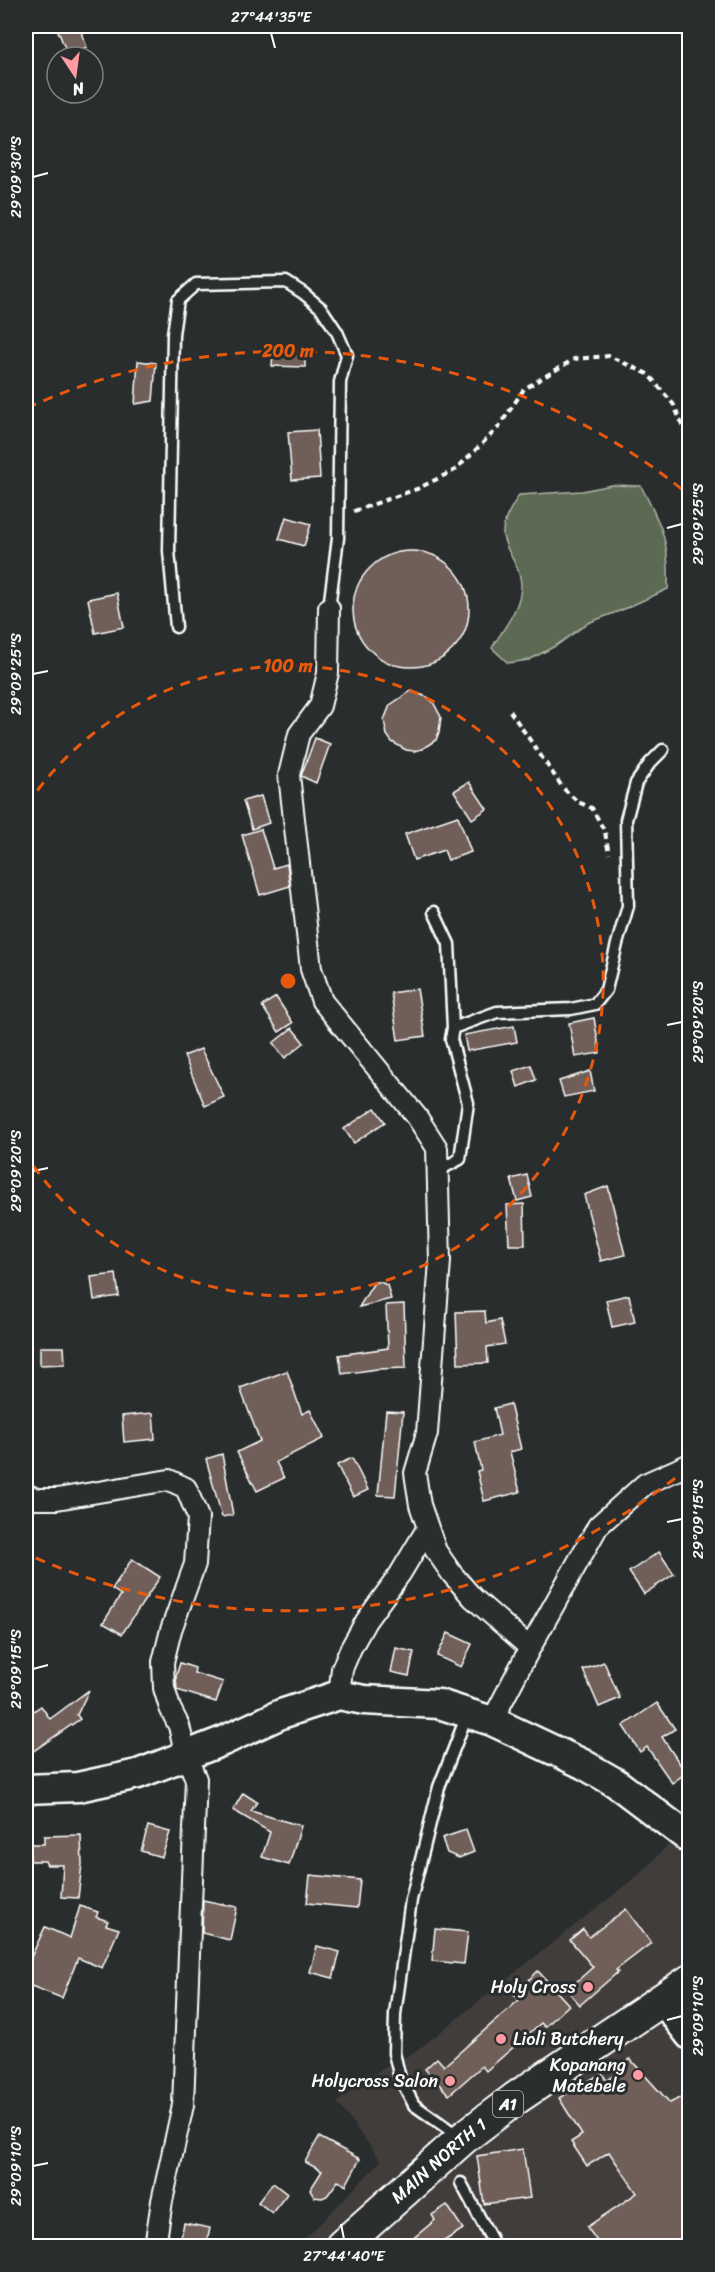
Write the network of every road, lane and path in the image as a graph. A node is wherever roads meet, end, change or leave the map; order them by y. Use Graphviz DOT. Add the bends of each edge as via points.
graph roads {
  1 [pos="690,444"];
  2 [pos="339,517"];
  3 [pos="329,608"];
  4 [pos="176,627"];
  5 [pos="510,711"];
  6 [pos="663,750"];
  7 [pos="627,881"];
  8 [pos="434,912"];
  9 [pos="453,1028"];
  10 [pos="439,1170"];
  11 [pos="690,1464"];
  12 [pos="26,1494"];
  13 [pos="427,1529"];
  14 [pos="530,1648"];
  15 [pos="339,1695"];
  16 [pos="480,1718"];
  17 [pos="186,1756"];
  18 [pos="26,1789"];
  19 [pos="690,1839"];
  20 [pos="690,1981"];
  21 [pos="662,1999"];
  22 [pos="690,2035"];
  23 [pos="462,2139"];
  24 [pos="461,2183"];
  25 [pos="348,2245"];
  26 [pos="155,2247"];
  27 [pos="495,2247"];
  1 -- 2 [label="path" via="674,405 648,374 609,356 574,359 524,389 498,428 454,470 417,489"];
  2 -- 3 [label="lane"];
  2 -- 4 [label="lane" via="340,382 347,355 337,332 321,308 286,282 196,284 178,300 173,334 169,551"];
  3 -- 10 [label="street" via="328,673 320,705 299,734 290,776 311,969 322,1001 410,1108 437,1148"];
  5 -- 7 [label="path" via="563,788 592,808 605,832 614,875"];
  6 -- 7 [label="lane" via="636,783 626,820"];
  7 -- 9 [label="lane" via="628,906 606,990 595,1004 572,1009 497,1012"];
  8 -- 9 [label="lane" via="449,944"];
  9 -- 10 [label="lane" via="451,1039 468,1103 460,1159"];
  10 -- 13 [label="street" via="440,1261 427,1433 415,1473"];
  11 -- 14 [label="street" via="645,1484 598,1526"];
  12 -- 17 [label="street" via="36,1499 57,1499 170,1480 186,1488 198,1517 195,1564 163,1662 164,1688"];
  13 -- 14 [label="street" via="452,1574"];
  13 -- 15 [label="street" via="351,1648 342,1669"];
  14 -- 16 [label="street"];
  15 -- 16 [label="main road" via="439,1704"];
  15 -- 17 [label="main road" via="281,1714"];
  16 -- 19 [label="main road" via="616,1783"];
  16 -- 23 [label="lane" via="439,1787 411,1900 395,2014 394,2053 400,2078 414,2104"];
  17 -- 18 [label="main road" via="138,1774 78,1787"];
  17 -- 26 [label="street" via="196,1779 183,2105"];
  20 -- 21 [label="main road, MAIN NORTH 1 / A1"];
  21 -- 22 [label="main road"];
  21 -- 23 [label="main road, MAIN NORTH 1 / A1"];
  23 -- 25 [label="main road, MAIN NORTH 1 / A1"];
  24 -- 27 [label="lane"];
}
